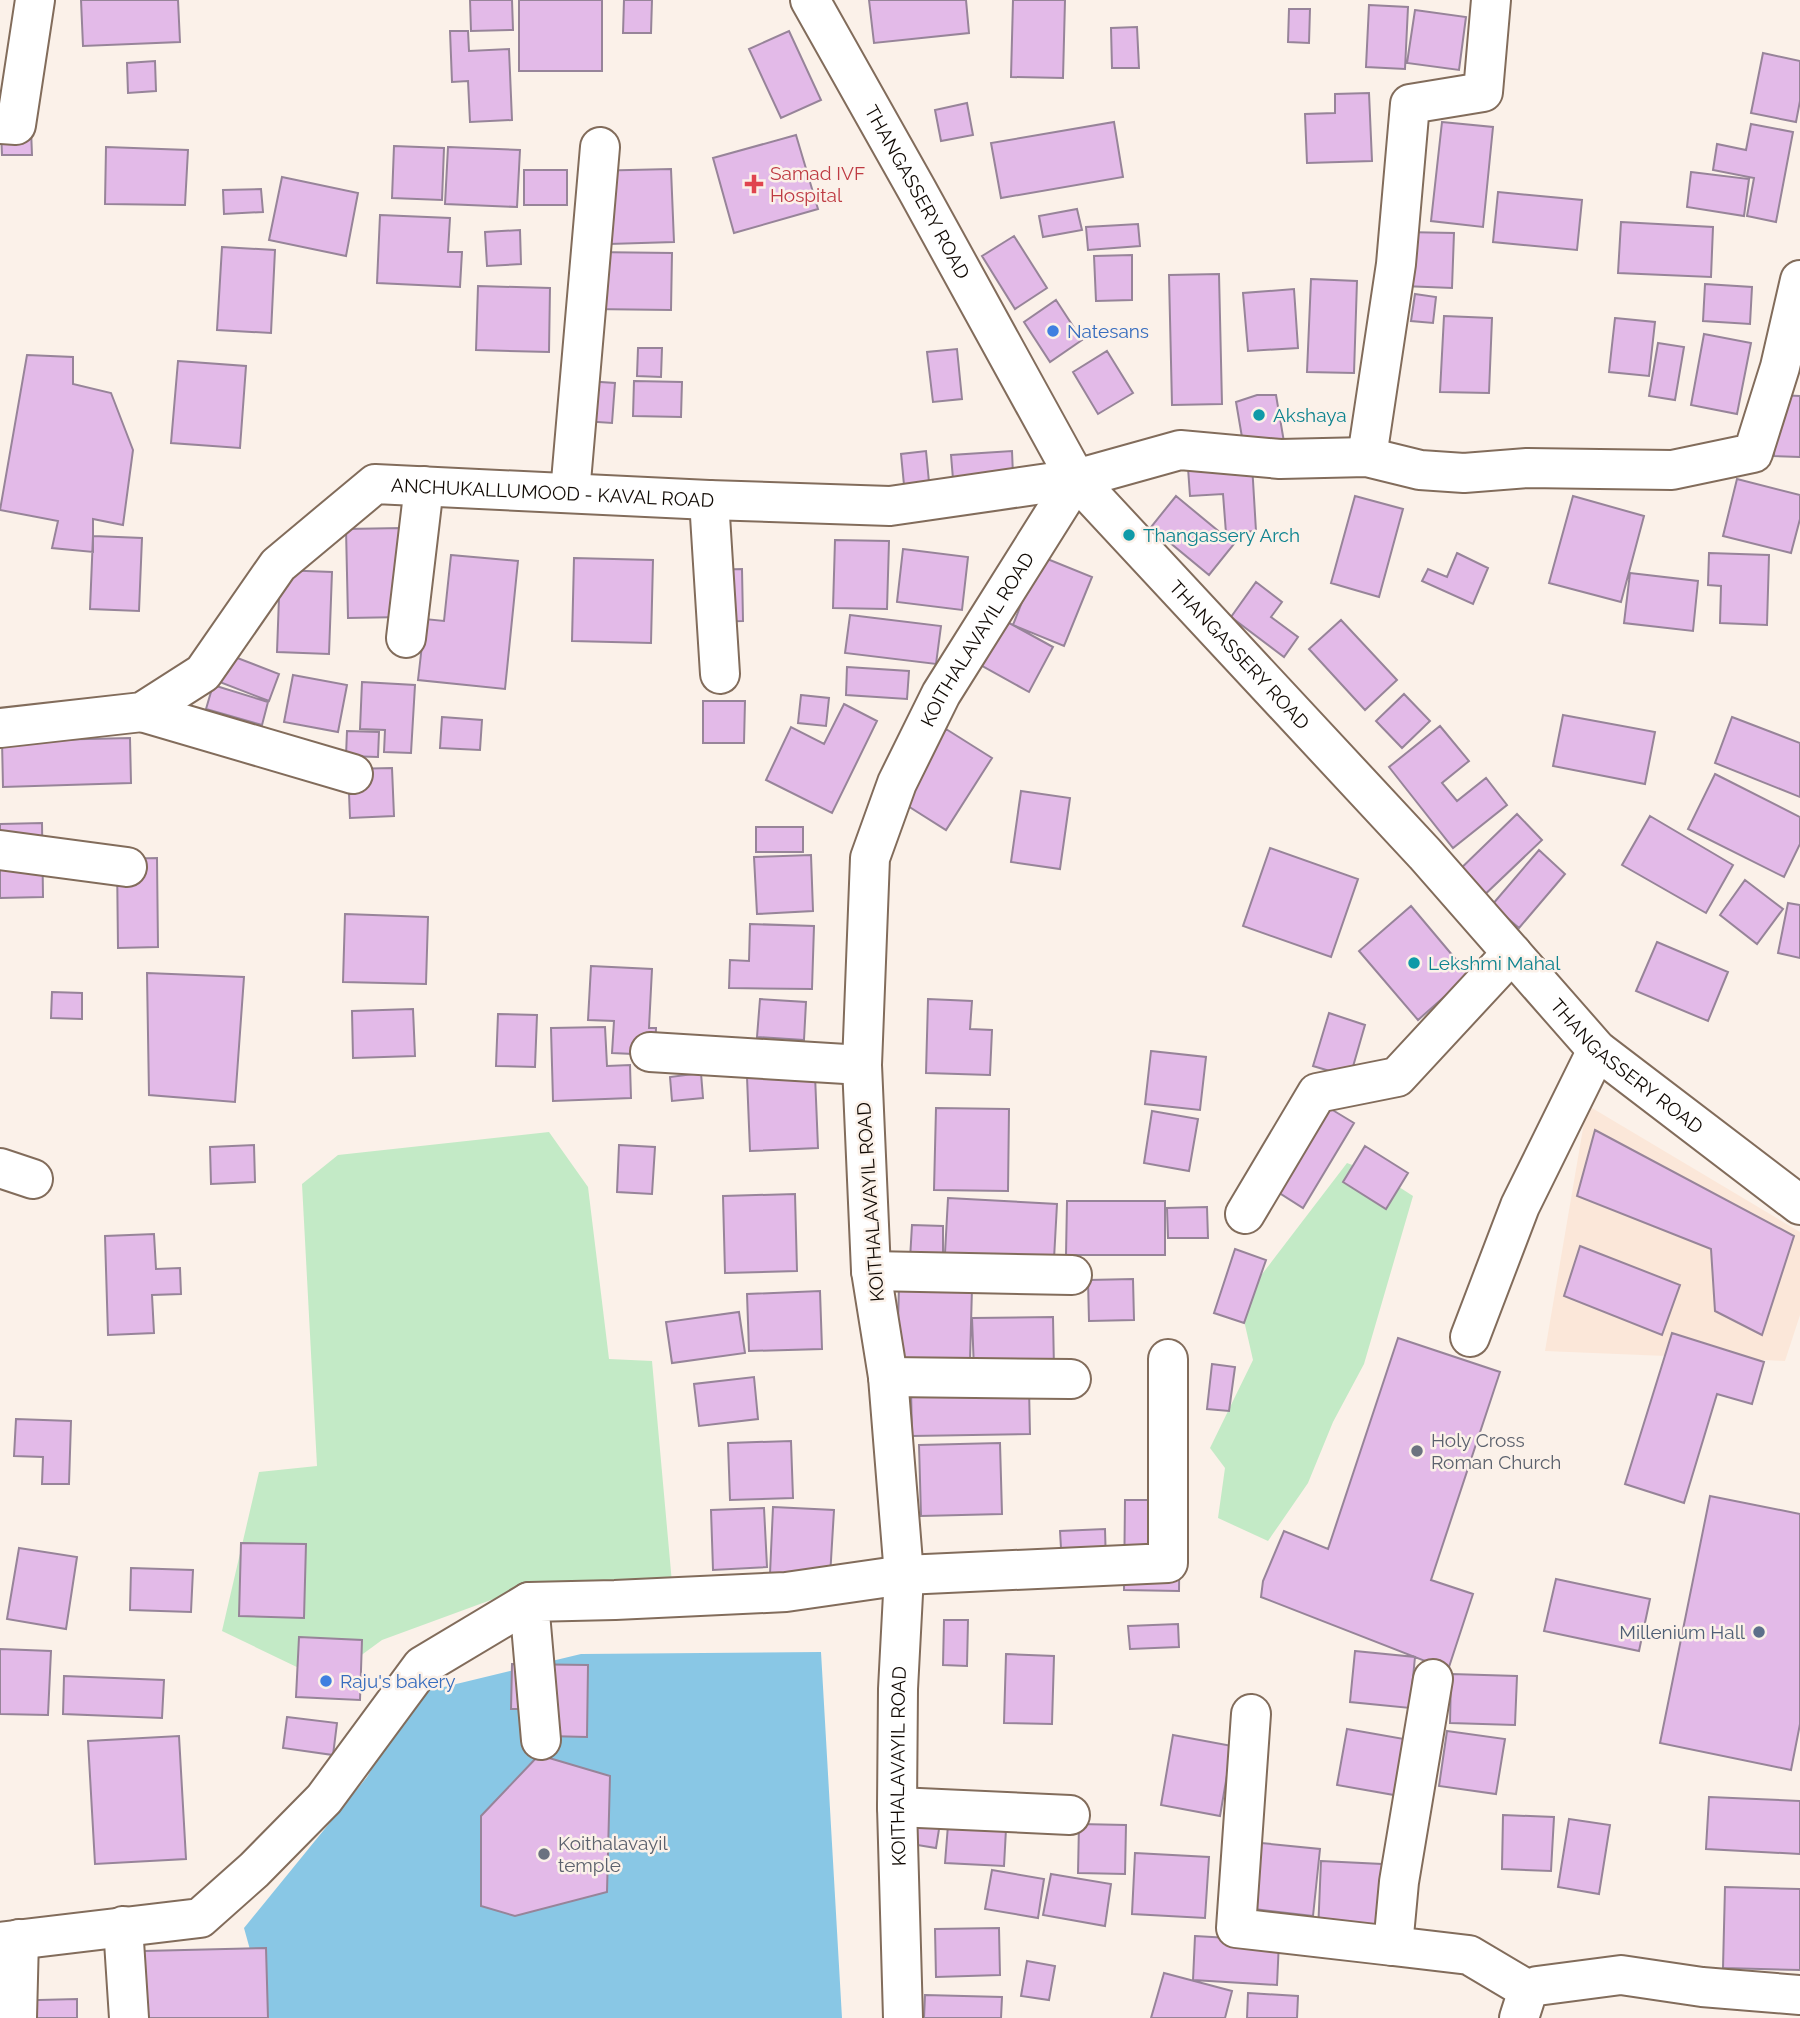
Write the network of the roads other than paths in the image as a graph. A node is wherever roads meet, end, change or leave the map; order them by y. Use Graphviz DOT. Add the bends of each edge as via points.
graph roads {
  1 [pos="34,0"];
  2 [pos="810,0"];
  3 [pos="1491,0"];
  4 [pos="0,124"];
  5 [pos="600,147"];
  6 [pos="1800,280"];
  7 [pos="1367,457"];
  8 [pos="1076,479"];
  9 [pos="424,486"];
  10 [pos="570,493"];
  11 [pos="709,500"];
  12 [pos="406,639"];
  13 [pos="720,674"];
  14 [pos="142,712"];
  15 [pos="0,729"];
  16 [pos="354,774"];
  17 [pos="0,850"];
  18 [pos="127,867"];
  19 [pos="1512,953"];
  20 [pos="1597,1050"];
  21 [pos="650,1052"];
  22 [pos="862,1065"];
  23 [pos="1797,1193"];
  24 [pos="1245,1214"];
  25 [pos="871,1271"];
  26 [pos="1072,1275"];
  27 [pos="1470,1337"];
  28 [pos="1168,1359"];
  29 [pos="888,1377"];
  30 [pos="1070,1379"];
  31 [pos="904,1575"];
  32 [pos="529,1602"];
  33 [pos="1433,1679"];
  34 [pos="1251,1714"];
  35 [pos="541,1740"];
  36 [pos="897,1807"];
  37 [pos="1070,1815"];
  38 [pos="123,1926"];
  39 [pos="10,1941"];
  40 [pos="1392,1946"];
  41 [pos="1800,1995"];
  42 [pos="1524,2004"];
  43 [pos="17,2018"];
  44 [pos="129,2018"];
  45 [pos="903,2018"];
  1 -- 4 [label="street" via="16,125"];
  2 -- 8 [label="street, THANGASSERY ROAD"];
  3 -- 7 [label="street" via="1483,92 1410,104 1396,264"];
  5 -- 10 [label="street"];
  6 -- 7 [label="street, ANCHUKALLUMOOD - KAVAL ROAD" via="1753,453 1672,470 1527,468 1464,473 1420,470"];
  7 -- 8 [label="street, ANCHUKALLUMOOD - KAVAL ROAD" via="1280,459 1180,450"];
  8 -- 11 [label="street, ANCHUKALLUMOOD - KAVAL ROAD" via="890,506"];
  8 -- 19 [label="street, THANGASSERY ROAD"];
  8 -- 22 [label="street, KOITHALAVAYIL ROAD" via="941,694 897,783 874,845"];
  9 -- 10 [label="street, ANCHUKALLUMOOD - KAVAL ROAD"];
  9 -- 12 [label="street"];
  9 -- 14 [label="street, ANCHUKALLUMOOD - KAVAL ROAD" via="375,484 278,565 203,673"];
  10 -- 11 [label="street, ANCHUKALLUMOOD - KAVAL ROAD"];
  11 -- 13 [label="street"];
  14 -- 15 [label="street, ANCHUKALLUMOOD - KAVAL ROAD"];
  14 -- 16 [label="street"];
  17 -- 18 [label="street"];
  19 -- 20 [label="street, THANGASSERY ROAD"];
  19 -- 24 [label="street" via="1397,1077 1317,1093"];
  20 -- 23 [label="street, THANGASSERY ROAD"];
  20 -- 27 [label="street" via="1520,1206"];
  21 -- 22 [label="street"];
  22 -- 25 [label="street, KOITHALAVAYIL ROAD"];
  25 -- 26 [label="street"];
  25 -- 29 [label="street, KOITHALAVAYIL ROAD"];
  28 -- 31 [label="street" via="1168,1563"];
  29 -- 30 [label="street"];
  29 -- 31 [label="street, KOITHALAVAYIL ROAD"];
  31 -- 32 [label="street" via="786,1592"];
  31 -- 36 [label="street, KOITHALAVAYIL ROAD"];
  32 -- 35 [label="street"];
  32 -- 38 [label="street" via="422,1666 324,1799 200,1918"];
  33 -- 40 [label="street"];
  34 -- 40 [label="street" via="1236,1928"];
  36 -- 37 [label="street"];
  36 -- 45 [label="street, KOITHALAVAYIL ROAD"];
  38 -- 39 [label="street"];
  38 -- 44 [label="street"];
  39 -- 43 [label="street"];
  40 -- 42 [label="street" via="1469,1955"];
  41 -- 42 [label="street" via="1621,1975 1537,1986"];
}
